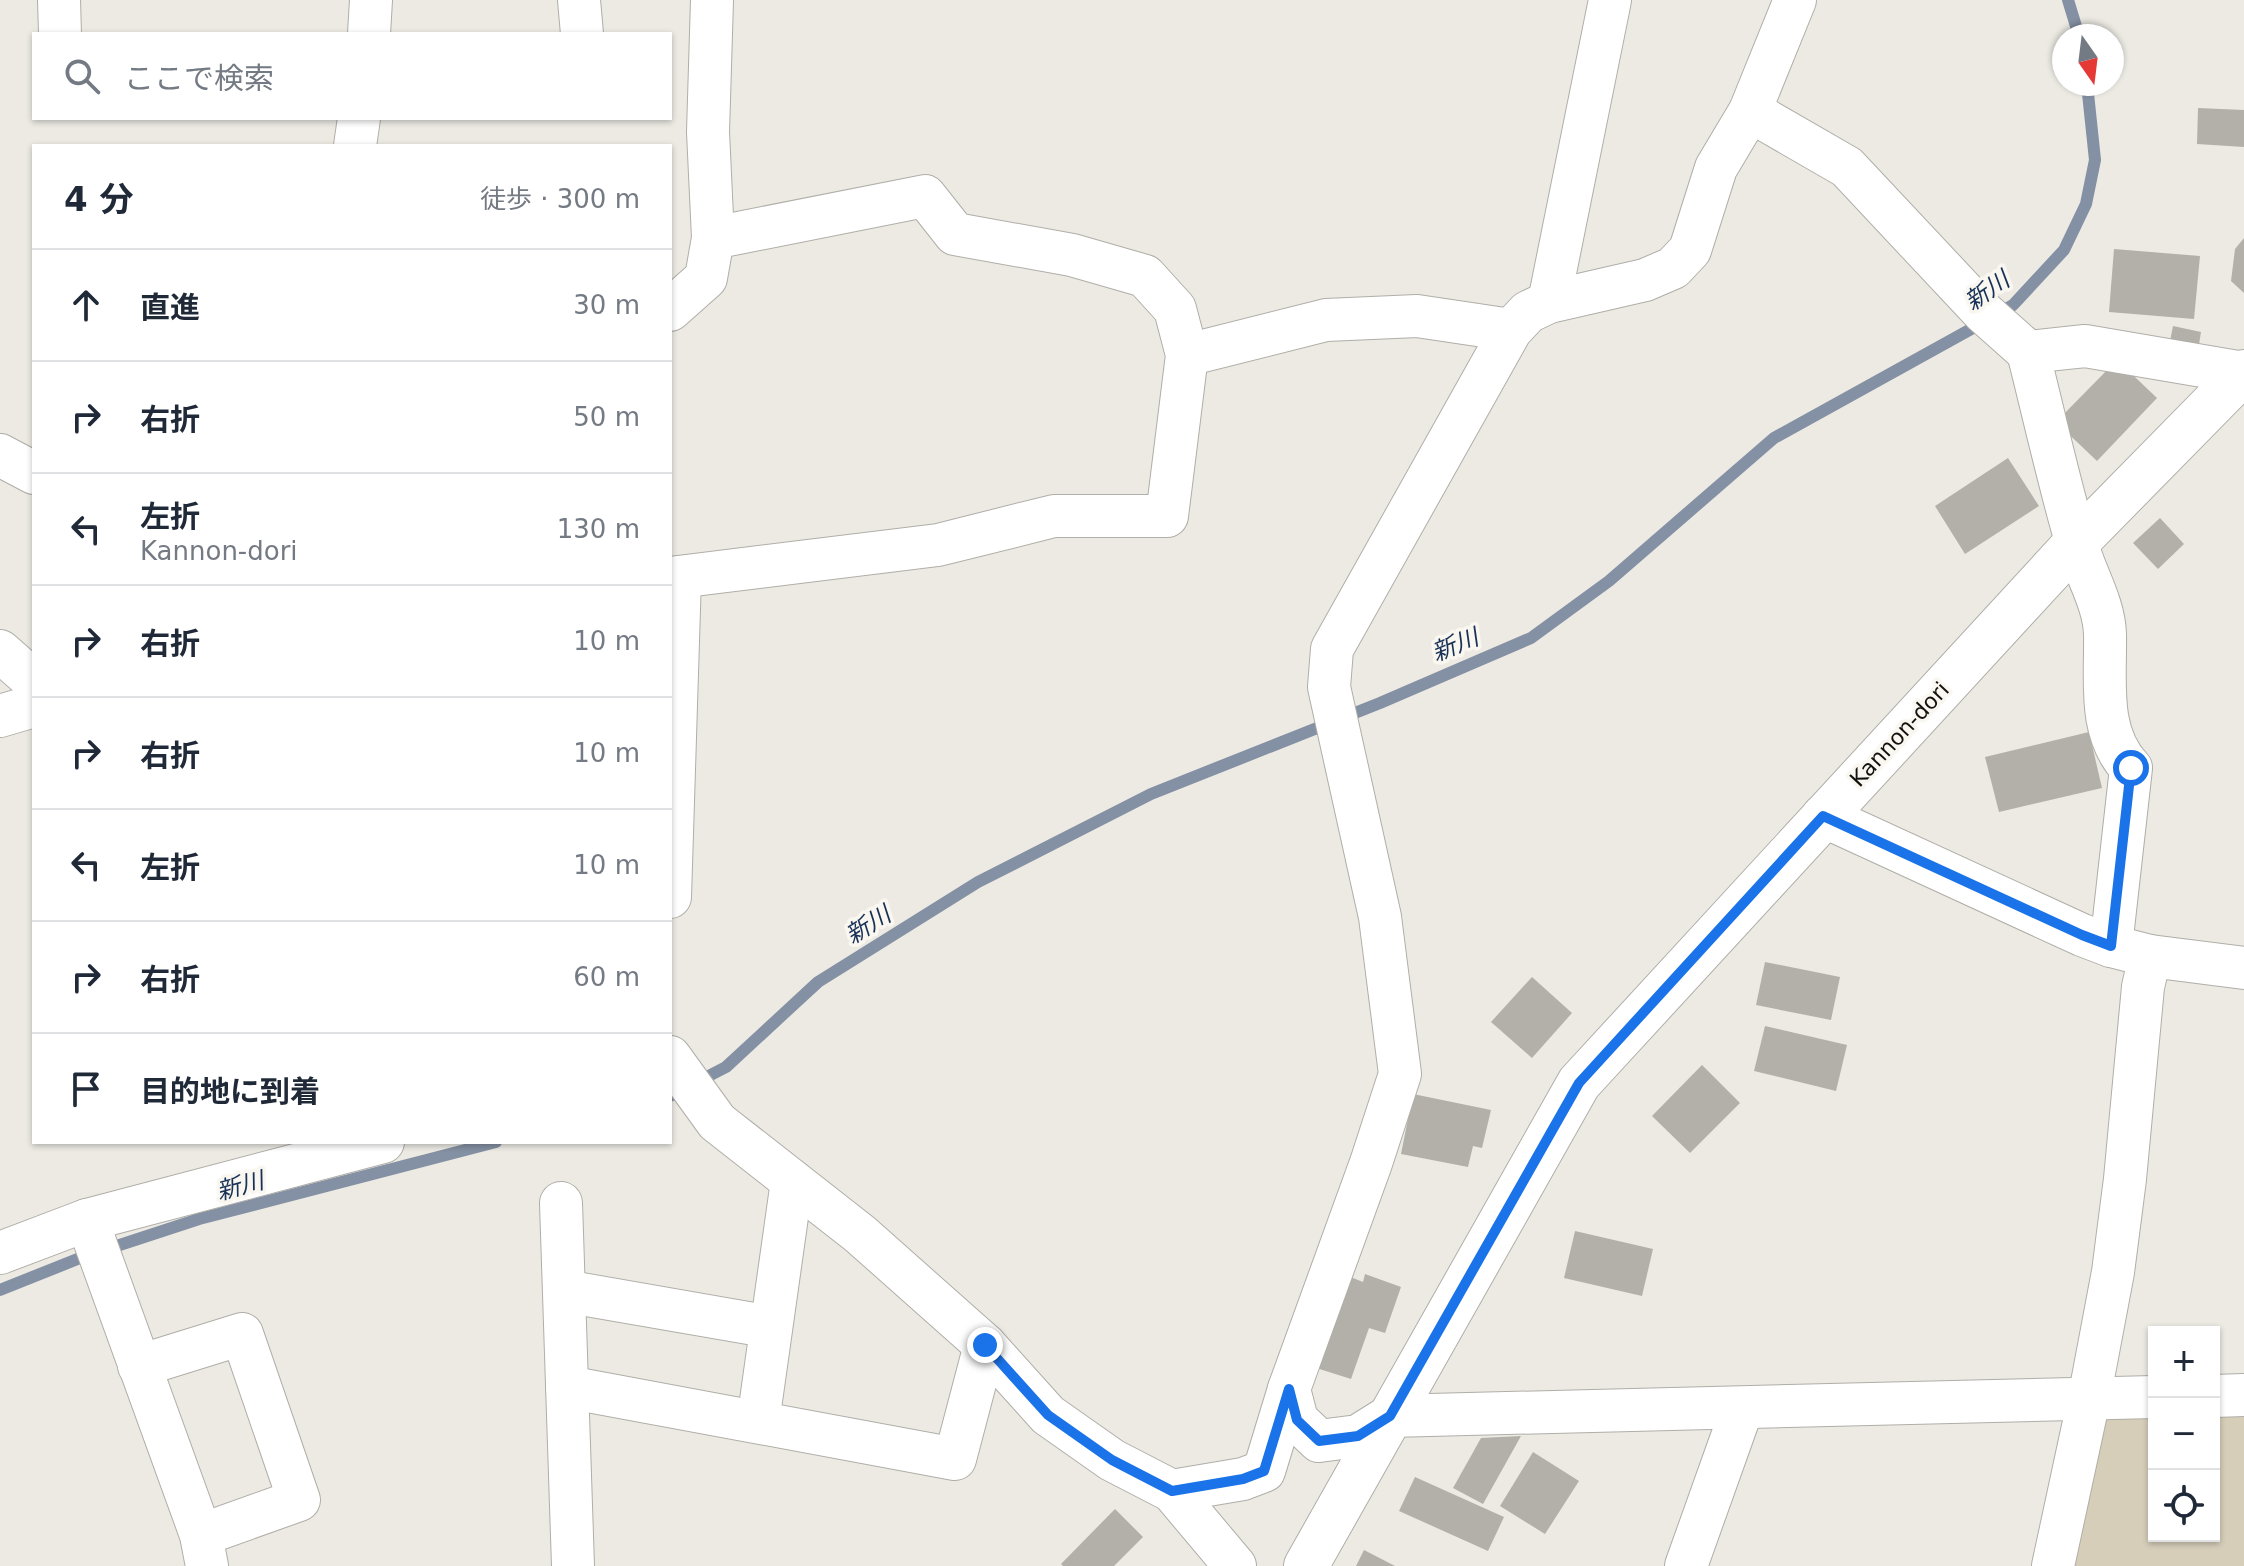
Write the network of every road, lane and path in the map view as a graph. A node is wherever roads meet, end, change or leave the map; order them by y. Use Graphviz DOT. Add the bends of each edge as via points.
graph roads {
  1 [pos="59,0"];
  2 [pos="371,0"];
  3 [pos="579,0"];
  4 [pos="712,0"];
  5 [pos="1610,0"];
  6 [pos="1795,0"];
  7 [pos="60,32"];
  8 [pos="369,32"];
  9 [pos="582,32"];
  10 [pos="1750,111"];
  11 [pos="359,120"];
  12 [pos="355,144"];
  13 [pos="713,238"];
  14 [pos="1549,302"];
  15 [pos="672,308"];
  16 [pos="1511,330"];
  17 [pos="2025,350"];
  18 [pos="1187,355"];
  19 [pos="2244,373"];
  20 [pos="0,455"];
  21 [pos="32,472"];
  22 [pos="2076,543"];
  23 [pos="675,578"];
  24 [pos="0,651"];
  25 [pos="32,679"];
  26 [pos="32,707"];
  27 [pos="0,716"];
  28 [pos="672,769"];
  29 [pos="1823,816"];
  30 [pos="2130,951"];
  31 [pos="2244,968"];
  32 [pos="672,1060"];
  33 [pos="367,1144"];
  34 [pos="305,1152"];
  35 [pos="792,1181"];
  36 [pos="561,1203"];
  37 [pos="87,1220"];
  38 [pos="0,1253"];
  39 [pos="564,1291"];
  40 [pos="771,1327"];
  41 [pos="985,1345"];
  42 [pos="139,1366"];
  43 [pos="567,1387"];
  44 [pos="1289,1389"];
  45 [pos="2244,1395"];
  46 [pos="2220,1396"];
  47 [pos="2148,1397"];
  48 [pos="2089,1399"];
  49 [pos="1742,1409"];
  50 [pos="1390,1416"];
  51 [pos="758,1422"];
  52 [pos="1172,1491"];
  53 [pos="204,1551"];
  54 [pos="573,1566"];
  55 [pos="1235,1566"];
  56 [pos="1306,1566"];
  57 [pos="1686,1566"];
  58 [pos="2053,1566"];
  1 -- 7 [label="street"];
  2 -- 8 [label="street"];
  3 -- 9 [label="street"];
  4 -- 13 [label="street" via="708,132"];
  5 -- 14 [label="street"];
  6 -- 10 [label="street"];
  10 -- 14 [label="street" via="1716,168 1690,250 1673,268 1645,280"];
  10 -- 17 [label="street" via="1847,167"];
  11 -- 12 [label="street"];
  13 -- 15 [label="street" via="706,278"];
  13 -- 18 [label="street" via="925,196 955,234 1072,255 1145,276 1175,309"];
  14 -- 16 [label="street" via="1528,312"];
  16 -- 18 [label="street" via="1417,316 1326,320"];
  16 -- 44 [label="street" via="1332,649 1329,687 1380,917 1400,1074"];
  17 -- 19 [label="street" via="2085,346"];
  17 -- 22 [label="street"];
  18 -- 23 [label="street" via="1167,516 1054,516 938,545"];
  19 -- 22 [label="street, Kannon-dori"];
  20 -- 21 [label="street"];
  22 -- 29 [label="street, Kannon-dori"];
  22 -- 30 [label="street" via="2103,617 2105,702 2114,744 2131,768"];
  23 -- 28 [label="street"];
  24 -- 25 [label="street"];
  26 -- 27 [label="street"];
  29 -- 30 [label="street" via="2082,935"];
  29 -- 50 [label="street, Kannon-dori" via="1579,1083"];
  30 -- 31 [label="street"];
  30 -- 48 [label="street" via="2143,987 2113,1272"];
  32 -- 35 [label="street" via="717,1122"];
  33 -- 34 [label="street"];
  34 -- 37 [label="street"];
  35 -- 40 [label="street"];
  35 -- 41 [label="street"];
  36 -- 39 [label="street"];
  37 -- 38 [label="street"];
  37 -- 42 [label="street"];
  39 -- 40 [label="street"];
  39 -- 43 [label="street"];
  40 -- 51 [label="street"];
  41 -- 51 [label="street" via="955,1459"];
  41 -- 52 [label="street" via="1048,1415 1112,1460"];
  42 -- 53 [label="street"];
  42 -- 53 [label="street" via="242,1334 299,1500"];
  43 -- 51 [label="street"];
  43 -- 54 [label="street"];
  44 -- 50 [label="street" via="1297,1420 1319,1441 1358,1436"];
  44 -- 52 [label="street" via="1264,1471"];
  45 -- 46 [label="street"];
  47 -- 48 [label="street"];
  48 -- 49 [label="street"];
  48 -- 58 [label="street"];
  49 -- 50 [label="street"];
  49 -- 57 [label="street"];
  50 -- 56 [label="street, Kannon-dori"];
  52 -- 55 [label="street"];
}
